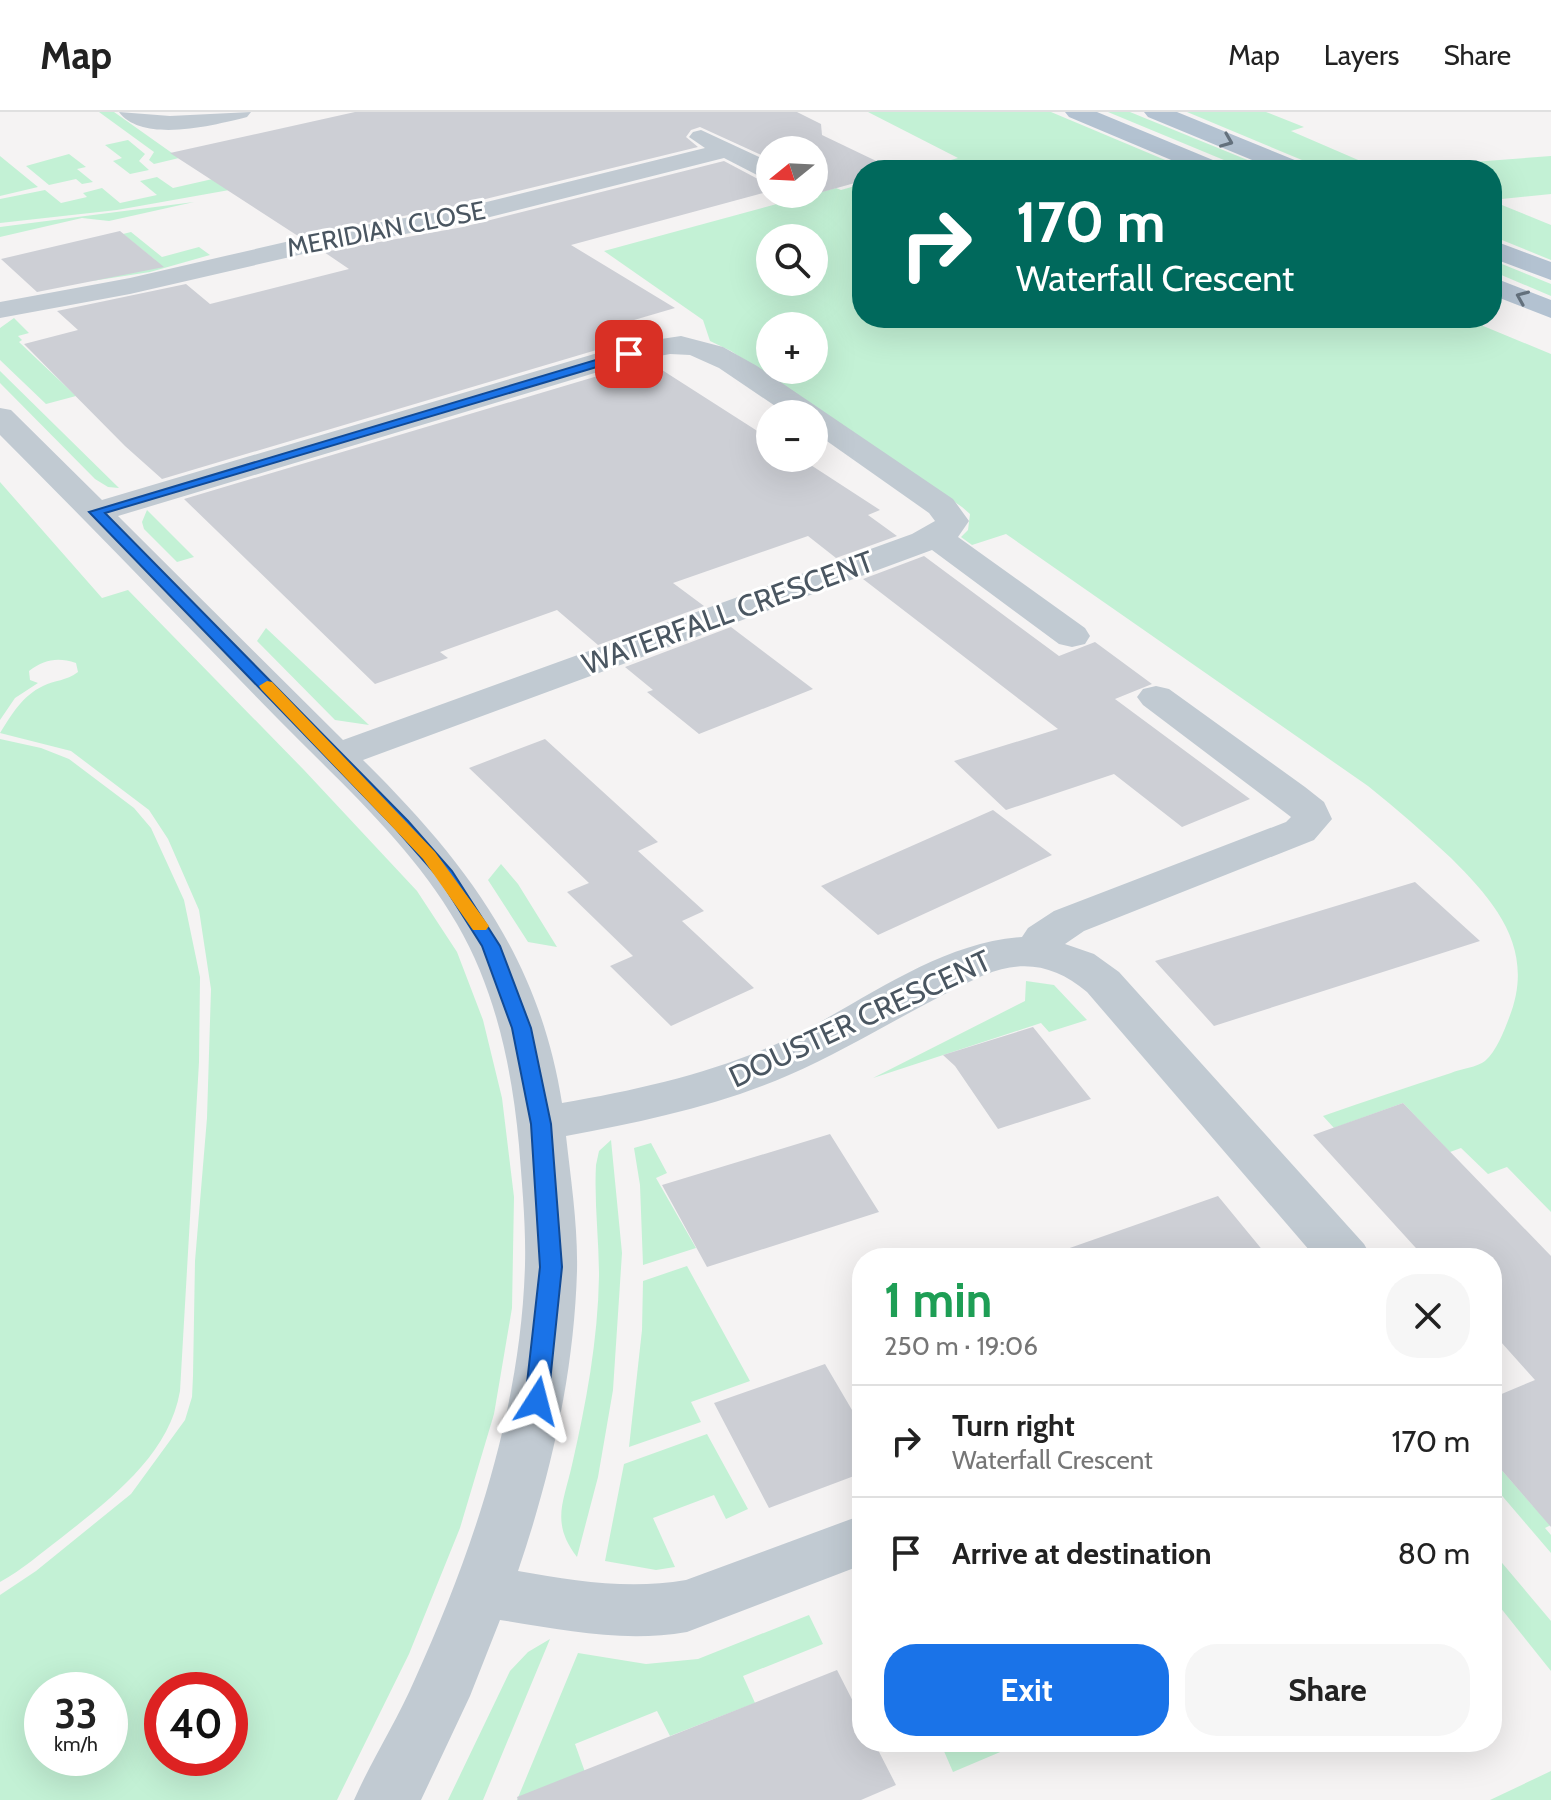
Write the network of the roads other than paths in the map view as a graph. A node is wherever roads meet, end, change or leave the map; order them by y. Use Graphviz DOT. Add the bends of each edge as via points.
graph roads {
  1 [pos="131,112"];
  2 [pos="239,112"];
  3 [pos="1077,112"];
  4 [pos="1156,112"];
  5 [pos="695,134"];
  6 [pos="728,150"];
  7 [pos="1192,160"];
  8 [pos="1274,160"];
  9 [pos="756,165"];
  10 [pos="1502,252"];
  11 [pos="1551,272"];
  12 [pos="1502,289"];
  13 [pos="0,310"];
  14 [pos="1551,310"];
  15 [pos="785,400"];
  16 [pos="0,417"];
  17 [pos="828,428"];
  18 [pos="95,512"];
  19 [pos="935,536"];
  20 [pos="1072,636"];
  21 [pos="1156,697"];
  22 [pos="337,756"];
  23 [pos="1038,952"];
  24 [pos="541,1124"];
  25 [pos="1337,1248"];
  26 [pos="852,1544"];
  27 [pos="483,1591"];
  28 [pos="386,1800"];
  1 -- 2 [label="street" via="171,123"];
  3 -- 7 [label="main road"];
  4 -- 8 [label="main road, one-way"];
  5 -- 6 [label="street"];
  6 -- 9 [label="street"];
  6 -- 13 [label="street, MERIDIAN CLOSE" via="462,216 328,239 130,286"];
  10 -- 11 [label="main road"];
  14 -- 12 [label="main road, one-way"];
  15 -- 18 [label="street" via="705,350 664,346"];
  16 -- 18 [label="street"];
  17 -- 19 [label="street" via="949,514 947,529"];
  18 -- 22 [label="street"];
  19 -- 20 [label="street"];
  19 -- 22 [label="street, WATERFALL CRESCENT"];
  21 -- 23 [label="street" via="1291,795 1312,819 1300,831 1069,921 1043,938"];
  22 -- 24 [label="street" via="438,865 478,923 517,1013"];
  23 -- 24 [label="street, DOUSTER CRESCENT" via="1007,952 979,960 802,1050 705,1088"];
  23 -- 25 [label="street, DOUSTER CRESCENT" via="1076,961 1103,982"];
  24 -- 27 [label="street" via="551,1267 544,1354 514,1501"];
  26 -- 27 [label="street" via="665,1612 611,1612"];
  27 -- 28 [label="street" via="426,1727"];
}
